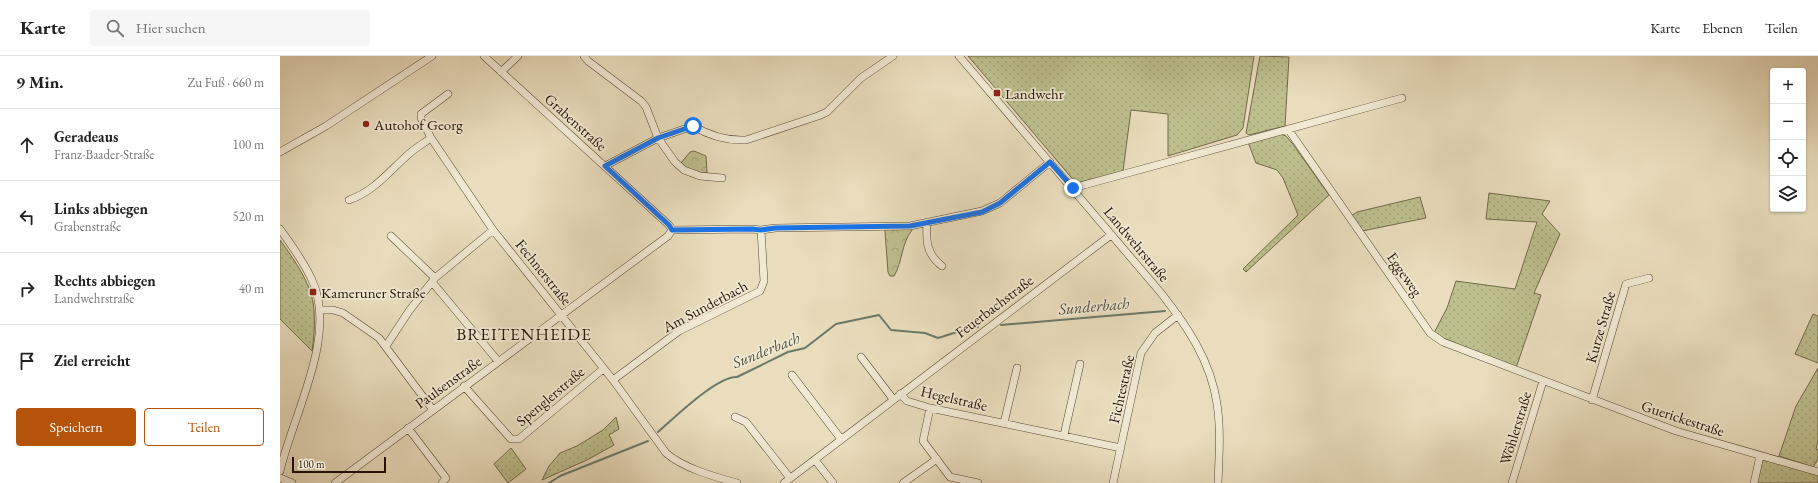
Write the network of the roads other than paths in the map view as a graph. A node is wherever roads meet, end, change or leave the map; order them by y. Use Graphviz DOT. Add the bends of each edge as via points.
graph roads {
  1 [pos="432,56"];
  2 [pos="484,56"];
  3 [pos="518,56"];
  4 [pos="584,56"];
  5 [pos="893,56"];
  6 [pos="959,56"];
  7 [pos="501,72"];
  8 [pos="448,94"];
  9 [pos="1402,98"];
  10 [pos="1288,129"];
  11 [pos="431,138"];
  12 [pos="658,138"];
  13 [pos="280,152"];
  14 [pos="1050,162"];
  15 [pos="605,166"];
  16 [pos="722,178"];
  17 [pos="1073,188"];
  18 [pos="349,200"];
  19 [pos="927,222"];
  20 [pos="280,229"];
  21 [pos="493,230"];
  22 [pos="672,230"];
  23 [pos="761,230"];
  24 [pos="1111,235"];
  25 [pos="391,236"];
  26 [pos="942,266"];
  27 [pos="1649,278"];
  28 [pos="434,280"];
  29 [pos="321,310"];
  30 [pos="1178,314"];
  31 [pos="562,315"];
  32 [pos="386,346"];
  33 [pos="861,358"];
  34 [pos="498,361"];
  35 [pos="1080,364"];
  36 [pos="1017,368"];
  37 [pos="603,369"];
  38 [pos="792,375"];
  39 [pos="613,380"];
  40 [pos="1543,381"];
  41 [pos="464,386"];
  42 [pos="900,394"];
  43 [pos="893,399"];
  44 [pos="1592,400"];
  45 [pos="930,408"];
  46 [pos="432,410"];
  47 [pos="735,417"];
  48 [pos="1004,423"];
  49 [pos="408,428"];
  50 [pos="1064,435"];
  51 [pos="841,439"];
  52 [pos="1121,448"];
  53 [pos="1760,456"];
  54 [pos="937,459"];
  55 [pos="815,460"];
  56 [pos="280,471"];
  57 [pos="1818,472"];
  58 [pos="280,478"];
  59 [pos="713,480"];
  60 [pos="787,481"];
  61 [pos="292,483"];
  62 [pos="335,483"];
  63 [pos="442,483"];
  64 [pos="737,483"];
  65 [pos="833,483"];
  66 [pos="902,483"];
  67 [pos="978,483"];
  68 [pos="1113,483"];
  69 [pos="1218,483"];
  70 [pos="1512,483"];
  71 [pos="1754,483"];
  1 -- 13 [label="street" via="326,126"];
  2 -- 7 [label="street, Grabenstraße"];
  3 -- 7 [label="street"];
  4 -- 12 [label="street" via="641,101 646,107"];
  5 -- 12 [label="street" via="861,78 827,112 818,116 746,140 720,138 693,126"];
  6 -- 14 [label="street, Landwehrstraße"];
  7 -- 15 [label="street, Grabenstraße"];
  8 -- 11 [label="street, Fechnerstraße" via="421,114"];
  9 -- 10 [label="street"];
  10 -- 17 [label="street"];
  10 -- 40 [label="street, Eggeweg" via="1430,333 1443,342"];
  11 -- 18 [label="street" via="410,153 381,181"];
  11 -- 21 [label="street, Fechnerstraße"];
  12 -- 15 [label="street"];
  12 -- 16 [label="street" via="684,170 700,176"];
  14 -- 17 [label="street, Landwehrstraße"];
  14 -- 19 [label="street" via="992,208"];
  15 -- 22 [label="street, Grabenstraße"];
  17 -- 24 [label="street, Landwehrstraße"];
  19 -- 23 [label="street" via="910,226"];
  19 -- 26 [label="street" via="926,240 929,249 934,260"];
  20 -- 29 [label="street" via="313,282"];
  21 -- 28 [label="street"];
  21 -- 31 [label="street, Fechnerstraße"];
  22 -- 23 [label="street"];
  22 -- 31 [label="street, Paulsenstraße" via="668,236"];
  23 -- 39 [label="street, Am Sunderbach" via="764,281 760,291 679,331"];
  24 -- 30 [label="street, Landwehrstraße"];
  24 -- 42 [label="street, Feuerbachstraße"];
  25 -- 28 [label="street"];
  27 -- 44 [label="street, Kurze Straße" via="1626,284"];
  28 -- 32 [label="street"];
  28 -- 34 [label="street"];
  29 -- 32 [label="street" via="344,313"];
  29 -- 56 [label="street" via="319,346"];
  30 -- 52 [label="street, Fichtestraße" via="1155,333 1141,353"];
  30 -- 69 [label="street, Landwehrstraße" via="1202,354 1217,402 1220,430"];
  31 -- 34 [label="street, Paulsenstraße"];
  31 -- 37 [label="street, Fechnerstraße"];
  32 -- 46 [label="street"];
  33 -- 43 [label="street"];
  34 -- 41 [label="street, Paulsenstraße"];
  35 -- 50 [label="street"];
  36 -- 48 [label="street, Hegelstraße"];
  37 -- 39 [label="street, Fechnerstraße"];
  37 -- 41 [label="street, Spenglerstraße" via="515,440 511,440"];
  38 -- 51 [label="street"];
  39 -- 59 [label="street, Fechnerstraße" via="673,460"];
  40 -- 44 [label="street, Guerickestraße"];
  40 -- 70 [label="street, Wöhlerstraße"];
  41 -- 46 [label="street, Paulsenstraße"];
  42 -- 43 [label="street, Feuerbachstraße"];
  42 -- 45 [label="street, Hegelstraße" via="907,401"];
  43 -- 51 [label="street, Feuerbachstraße"];
  44 -- 53 [label="street, Guerickestraße" via="1676,431"];
  45 -- 48 [label="street, Hegelstraße"];
  45 -- 54 [label="street" via="924,441"];
  46 -- 49 [label="street, Paulsenstraße"];
  47 -- 60 [label="street, Feuerbachstraße" via="746,422"];
  48 -- 50 [label="street, Hegelstraße"];
  49 -- 62 [label="street, Paulsenstraße"];
  49 -- 63 [label="street" via="446,478"];
  50 -- 52 [label="street, Hegelstraße"];
  51 -- 55 [label="street, Feuerbachstraße"];
  52 -- 68 [label="street, Fichtestraße"];
  53 -- 57 [label="street, Guerickestraße"];
  53 -- 71 [label="street"];
  54 -- 66 [label="street"];
  54 -- 67 [label="street" via="950,477"];
  55 -- 60 [label="street, Feuerbachstraße"];
  55 -- 65 [label="street"];
  58 -- 61 [label="street"];
  59 -- 64 [label="street, Fechnerstraße"];
}
